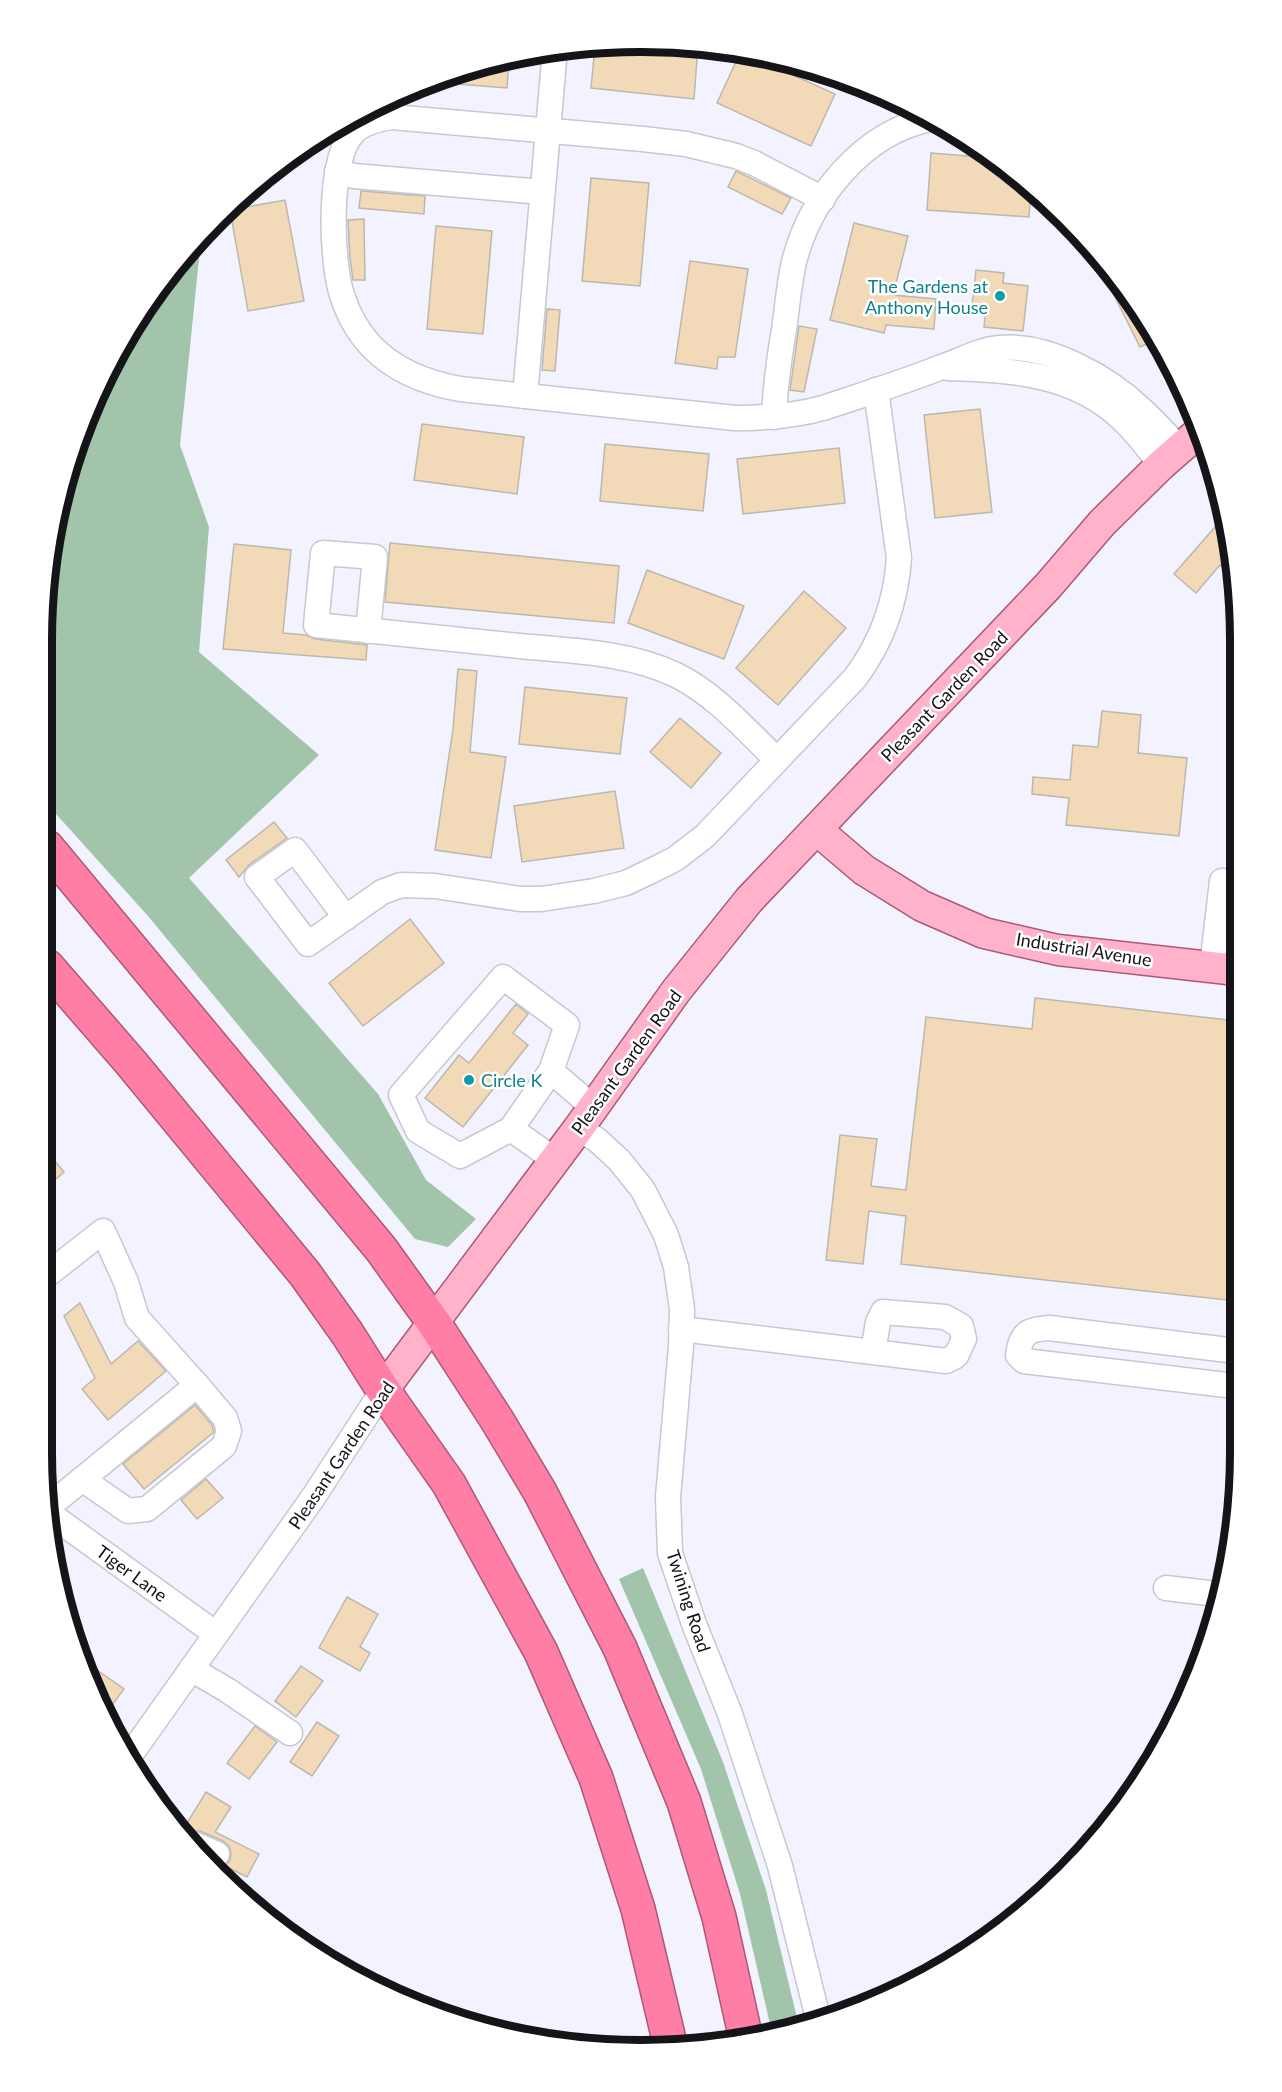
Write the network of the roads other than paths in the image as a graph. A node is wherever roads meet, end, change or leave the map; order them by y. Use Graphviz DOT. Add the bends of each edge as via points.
graph roads {
  1 [pos="554,60"];
  2 [pos="920,123"];
  3 [pos="547,130"];
  4 [pos="337,172"];
  5 [pos="542,192"];
  6 [pos="823,199"];
  7 [pos="876,390"];
  8 [pos="525,396"];
  9 [pos="774,417"];
  10 [pos="1181,448"];
  11 [pos="368,631"];
  12 [pos="777,760"];
  13 [pos="817,830"];
  14 [pos="52,853"];
  15 [pos="1222,881"];
  16 [pos="346,918"];
  17 [pos="1225,969"];
  18 [pos="52,972"];
  19 [pos="551,1071"];
  20 [pos="586,1118"];
  21 [pos="511,1129"];
  22 [pos="555,1160"];
  23 [pos="52,1271"];
  24 [pos="434,1323"];
  25 [pos="681,1329"];
  26 [pos="1230,1350"];
  27 [pos="873,1352"];
  28 [pos="197,1385"];
  29 [pos="1230,1385"];
  30 [pos="383,1390"];
  31 [pos="82,1479"];
  32 [pos="55,1503"];
  33 [pos="57,1517"];
  34 [pos="1166,1588"];
  35 [pos="1211,1593"];
  36 [pos="216,1634"];
  37 [pos="191,1669"];
  38 [pos="290,1733"];
  39 [pos="134,1750"];
  40 [pos="210,1851"];
  41 [pos="217,1854"];
  42 [pos="817,2012"];
  43 [pos="744,2030"];
  44 [pos="668,2039"];
  1 -- 3 [label="street"];
  2 -- 6 [label="street" via="894,132 870,148 835,180"];
  3 -- 4 [label="street" via="377,119 347,140"];
  3 -- 5 [label="street"];
  3 -- 6 [label="street" via="662,141 736,156"];
  4 -- 5 [label="street"];
  4 -- 8 [label="street" via="333,229 336,273 349,314 370,345 399,369 437,385"];
  5 -- 8 [label="street"];
  6 -- 9 [label="street" via="794,262 774,391"];
  7 -- 9 [label="street" via="805,413"];
  7 -- 10 [label="street" via="940,368 1021,360 1042,376 1090,384 1123,419"];
  7 -- 12 [label="street" via="898,548 894,600 868,661"];
  8 -- 9 [label="street" via="735,418"];
  10 -- 13 [label="main road, Pleasant Garden Road" via="1102,523 1048,586"];
  11 -- 12 [label="street" via="571,651 650,665 699,689"];
  12 -- 16 [label="street" via="705,836 675,859 626,883 541,899 401,885 382,892"];
  13 -- 17 [label="main road, Industrial Avenue" via="864,870 922,906 984,933 1058,950"];
  13 -- 20 [label="main road, Pleasant Garden Road" via="749,900 676,992"];
  14 -- 24 [label="highway" via="381,1249"];
  15 -- 17 [label="street"];
  18 -- 30 [label="highway" via="305,1274"];
  19 -- 20 [label="street, Twining Road"];
  19 -- 21 [label="street"];
  19 -- 21 [label="street" via="567,1025 502,977 401,1095 418,1131 460,1156"];
  20 -- 22 [label="main road, Pleasant Garden Road"];
  20 -- 25 [label="street, Twining Road" via="596,1140 619,1160 643,1190 662,1226 676,1267"];
  21 -- 22 [label="street"];
  22 -- 24 [label="main road, Pleasant Garden Road"];
  23 -- 28 [label="street" via="103,1232 126,1282 137,1318"];
  24 -- 30 [label="main road, Pleasant Garden Road"];
  24 -- 43 [label="highway" via="540,1492 620,1648 684,1802 719,1917"];
  25 -- 27 [label="street"];
  25 -- 42 [label="street, Twining Road" via="668,1497 670,1553 730,1714 780,1866"];
  26 -- 29 [label="street" via="1034,1328 1024,1335 1018,1355 1024,1361"];
  28 -- 31 [label="street"];
  28 -- 31 [label="street" via="225,1418 229,1431 224,1446 147,1509 128,1511"];
  30 -- 36 [label="street, Pleasant Garden Road"];
  30 -- 44 [label="highway" via="450,1484 546,1662 596,1778 638,1909"];
  31 -- 32 [label="street"];
  33 -- 36 [label="street, Tiger Lane"];
  34 -- 35 [label="street"];
  36 -- 37 [label="street, Pleasant Garden Road"];
  37 -- 38 [label="street"];
  37 -- 39 [label="street, Pleasant Garden Road"];
  40 -- 41 [label="street"];
}
